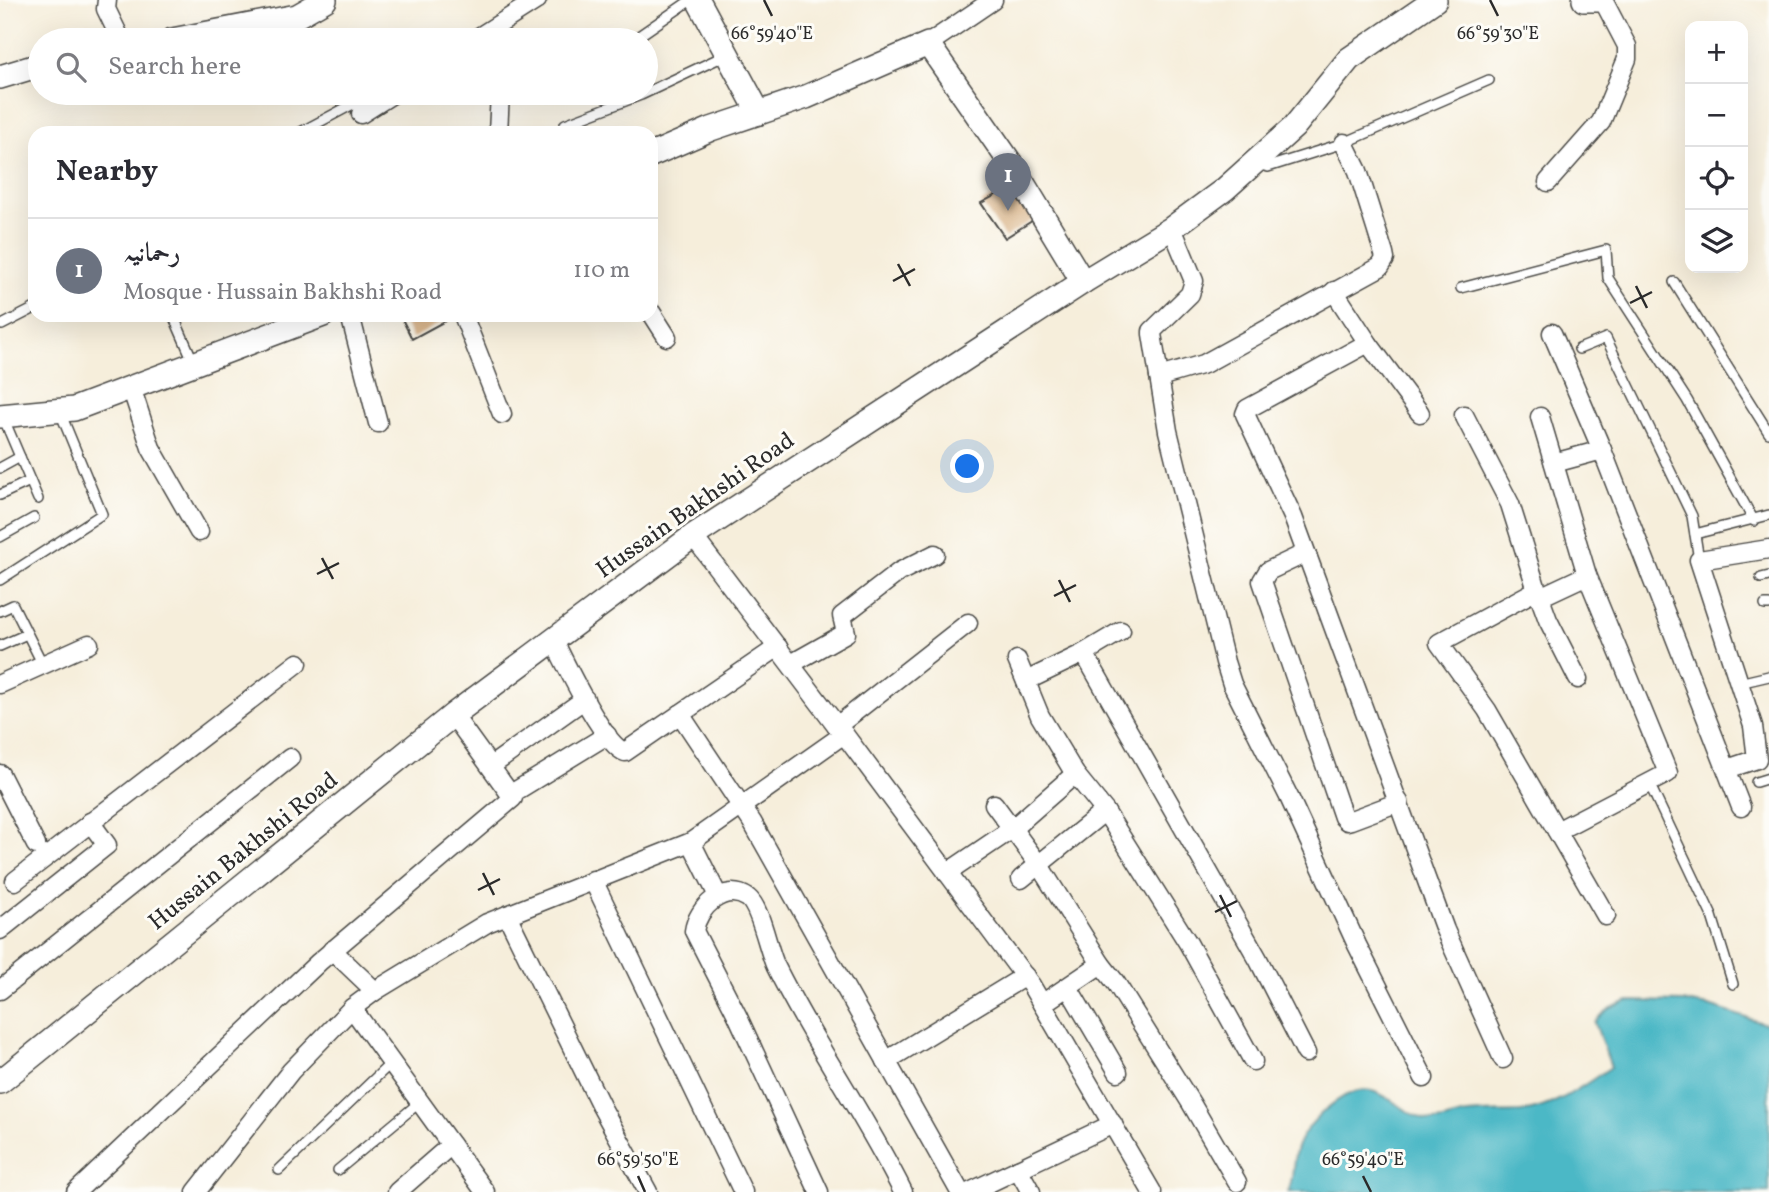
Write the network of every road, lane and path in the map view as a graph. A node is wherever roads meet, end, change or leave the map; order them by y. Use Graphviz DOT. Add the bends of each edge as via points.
graph roads {
  1 [pos="107,0"];
  2 [pos="325,0"];
  3 [pos="537,0"];
  4 [pos="691,0"];
  5 [pos="698,0"];
  6 [pos="993,0"];
  7 [pos="1435,0"];
  8 [pos="1584,0"];
  9 [pos="1597,0"];
  10 [pos="1603,0"];
  11 [pos="115,28"];
  12 [pos="234,28"];
  13 [pos="506,28"];
  14 [pos="651,28"];
  15 [pos="928,44"];
  16 [pos="727,54"];
  17 [pos="28,69"];
  18 [pos="0,77"];
  19 [pos="1489,80"];
  20 [pos="658,86"];
  21 [pos="351,105"];
  22 [pos="356,105"];
  23 [pos="375,105"];
  24 [pos="499,105"];
  25 [pos="613,105"];
  26 [pos="759,113"];
  27 [pos="361,114"];
  28 [pos="565,124"];
  29 [pos="312,126"];
  30 [pos="498,126"];
  31 [pos="1345,143"];
  32 [pos="658,152"];
  33 [pos="1255,164"];
  34 [pos="1548,182"];
  35 [pos="1172,228"];
  36 [pos="1083,282"];
  37 [pos="1674,282"];
  38 [pos="1461,288"];
  39 [pos="1334,291"];
  40 [pos="28,312"];
  41 [pos="176,322"];
  42 [pos="304,322"];
  43 [pos="352,322"];
  44 [pos="466,322"];
  45 [pos="657,322"];
  46 [pos="2,325"];
  47 [pos="1552,334"];
  48 [pos="667,337"];
  49 [pos="1368,343"];
  50 [pos="1579,349"];
  51 [pos="194,363"];
  52 [pos="1159,377"];
  53 [pos="131,387"];
  54 [pos="59,410"];
  55 [pos="1420,413"];
  56 [pos="502,414"];
  57 [pos="1464,415"];
  58 [pos="1,416"];
  59 [pos="1540,417"];
  60 [pos="378,423"];
  61 [pos="1769,433"];
  62 [pos="1602,450"];
  63 [pos="20,457"];
  64 [pos="1554,463"];
  65 [pos="0,468"];
  66 [pos="30,481"];
  67 [pos="0,495"];
  68 [pos="38,499"];
  69 [pos="1769,515"];
  70 [pos="34,518"];
  71 [pos="1754,521"];
  72 [pos="199,532"];
  73 [pos="1695,534"];
  74 [pos="0,537"];
  75 [pos="692,537"];
  76 [pos="1769,549"];
  77 [pos="1306,553"];
  78 [pos="935,554"];
  79 [pos="1699,560"];
  80 [pos="1587,575"];
  81 [pos="0,580"];
  82 [pos="1538,594"];
  83 [pos="0,611"];
  84 [pos="968,622"];
  85 [pos="1121,631"];
  86 [pos="27,634"];
  87 [pos="553,639"];
  88 [pos="89,644"];
  89 [pos="0,646"];
  90 [pos="778,647"];
  91 [pos="1084,653"];
  92 [pos="1017,660"];
  93 [pos="298,663"];
  94 [pos="791,664"];
  95 [pos="43,665"];
  96 [pos="1769,676"];
  97 [pos="1578,679"];
  98 [pos="1026,681"];
  99 [pos="1739,683"];
  100 [pos="0,684"];
  101 [pos="585,699"];
  102 [pos="680,714"];
  103 [pos="453,715"];
  104 [pos="840,730"];
  105 [pos="607,734"];
  106 [pos="290,758"];
  107 [pos="491,766"];
  108 [pos="1727,769"];
  109 [pos="0,774"];
  110 [pos="1075,774"];
  111 [pos="1769,778"];
  112 [pos="1756,782"];
  113 [pos="1649,783"];
  114 [pos="511,794"];
  115 [pos="1399,802"];
  116 [pos="994,804"];
  117 [pos="742,806"];
  118 [pos="1741,807"];
  119 [pos="1105,811"];
  120 [pos="90,822"];
  121 [pos="1012,828"];
  122 [pos="1557,831"];
  123 [pos="691,842"];
  124 [pos="36,845"];
  125 [pos="1039,865"];
  126 [pos="947,873"];
  127 [pos="1021,878"];
  128 [pos="593,880"];
  129 [pos="15,881"];
  130 [pos="718,896"];
  131 [pos="507,915"];
  132 [pos="1606,916"];
  133 [pos="0,929"];
  134 [pos="332,950"];
  135 [pos="1101,964"];
  136 [pos="1025,976"];
  137 [pos="1733,984"];
  138 [pos="1068,987"];
  139 [pos="0,990"];
  140 [pos="375,991"];
  141 [pos="1042,1004"];
  142 [pos="352,1008"];
  143 [pos="1306,1053"];
  144 [pos="1503,1059"];
  145 [pos="886,1061"];
  146 [pos="1253,1061"];
  147 [pos="391,1063"];
  148 [pos="1118,1072"];
  149 [pos="2,1074"];
  150 [pos="1424,1078"];
  151 [pos="420,1102"];
  152 [pos="1113,1124"];
  153 [pos="451,1145"];
  154 [pos="1018,1169"];
  155 [pos="279,1170"];
  156 [pos="338,1170"];
  157 [pos="1237,1182"];
  158 [pos="76,1192"];
  159 [pos="196,1192"];
  160 [pos="397,1192"];
  161 [pos="485,1192"];
  162 [pos="648,1192"];
  163 [pos="743,1192"];
  164 [pos="819,1192"];
  165 [pos="903,1192"];
  166 [pos="960,1192"];
  167 [pos="970,1192"];
  168 [pos="1031,1192"];
  169 [pos="1152,1192"];
  1 -- 11 [label="street"];
  2 -- 12 [label="street" via="297,16"];
  3 -- 13 [label="street"];
  4 -- 14 [label="lane"];
  5 -- 16 [label="street"];
  6 -- 15 [label="street"];
  7 -- 33 [label="street, Hussain Bakhshi Road" via="1349,59 1294,127"];
  8 -- 9 [label="street"];
  10 -- 34 [label="street" via="1627,46 1627,59 1601,122"];
  15 -- 26 [label="street"];
  15 -- 36 [label="street" via="1012,165"];
  16 -- 20 [label="lane"];
  16 -- 26 [label="street"];
  17 -- 18 [label="street"];
  19 -- 31 [label="lane"];
  21 -- 29 [label="lane"];
  22 -- 27 [label="lane"];
  23 -- 27 [label="street"];
  24 -- 30 [label="street"];
  25 -- 28 [label="lane"];
  26 -- 32 [label="street"];
  31 -- 33 [label="lane" via="1268,167"];
  31 -- 39 [label="street" via="1385,259 1380,267"];
  33 -- 35 [label="street, Hussain Bakhshi Road"];
  35 -- 36 [label="street, Hussain Bakhshi Road"];
  35 -- 52 [label="street" via="1194,281 1190,294 1152,331"];
  36 -- 75 [label="street, Hussain Bakhshi Road"];
  37 -- 61 [label="lane"];
  38 -- 71 [label="lane" via="1606,250 1608,278 1687,400"];
  39 -- 49 [label="street"];
  39 -- 52 [label="street" via="1204,364"];
  40 -- 46 [label="lane"];
  41 -- 51 [label="lane"];
  42 -- 51 [label="street"];
  43 -- 60 [label="street"];
  44 -- 56 [label="street"];
  45 -- 48 [label="street"];
  47 -- 62 [label="street"];
  49 -- 55 [label="street"];
  49 -- 77 [label="street" via="1245,411"];
  50 -- 73 [label="lane" via="1606,338 1692,516"];
  51 -- 53 [label="street"];
  52 -- 150 [label="street" via="1168,431 1232,684"];
  53 -- 54 [label="street" via="74,409"];
  53 -- 72 [label="street" via="151,447"];
  54 -- 58 [label="street"];
  54 -- 81 [label="lane" via="102,513"];
  57 -- 82 [label="street" via="1510,504"];
  58 -- 63 [label="lane"];
  59 -- 64 [label="street"];
  62 -- 64 [label="street"];
  62 -- 108 [label="street"];
  63 -- 65 [label="lane"];
  63 -- 66 [label="lane"];
  64 -- 80 [label="street"];
  66 -- 67 [label="lane"];
  66 -- 68 [label="lane"];
  69 -- 71 [label="lane"];
  70 -- 74 [label="lane"];
  71 -- 73 [label="lane"];
  73 -- 79 [label="lane"];
  75 -- 87 [label="street, Hussain Bakhshi Road"];
  75 -- 90 [label="street"];
  76 -- 79 [label="street"];
  77 -- 115 [label="street"];
  77 -- 115 [label="street" via="1268,571 1262,581 1343,817 1351,820"];
  78 -- 94 [label="street" via="899,572 842,616 846,633"];
  79 -- 99 [label="street"];
  80 -- 82 [label="street"];
  80 -- 113 [label="street" via="1668,773"];
  82 -- 97 [label="street"];
  82 -- 122 [label="street" via="1439,643 1487,710"];
  83 -- 86 [label="lane" via="13,605"];
  84 -- 104 [label="street"];
  85 -- 91 [label="street"];
  86 -- 89 [label="lane"];
  86 -- 95 [label="lane"];
  87 -- 101 [label="street"];
  87 -- 103 [label="street, Hussain Bakhshi Road"];
  88 -- 95 [label="street"];
  90 -- 94 [label="street"];
  90 -- 102 [label="street"];
  91 -- 98 [label="street"];
  91 -- 143 [label="street" via="1258,958"];
  92 -- 98 [label="street"];
  93 -- 120 [label="street"];
  94 -- 104 [label="street"];
  95 -- 100 [label="street"];
  96 -- 99 [label="lane"];
  98 -- 110 [label="street" via="1040,716"];
  99 -- 108 [label="street" via="1753,726 1757,759"];
  101 -- 105 [label="street"];
  101 -- 107 [label="street"];
  102 -- 105 [label="street" via="628,751 618,750"];
  102 -- 117 [label="street"];
  103 -- 107 [label="street"];
  103 -- 149 [label="street, Hussain Bakhshi Road"];
  104 -- 117 [label="street"];
  104 -- 126 [label="street"];
  105 -- 114 [label="street"];
  106 -- 139 [label="street"];
  107 -- 114 [label="street"];
  108 -- 118 [label="street"];
  109 -- 124 [label="street"];
  110 -- 119 [label="street"];
  110 -- 121 [label="street"];
  111 -- 112 [label="lane"];
  113 -- 122 [label="street"];
  113 -- 137 [label="lane" via="1712,916"];
  114 -- 134 [label="street" via="513,798"];
  115 -- 144 [label="street" via="1446,930"];
  116 -- 121 [label="street"];
  117 -- 123 [label="street"];
  117 -- 145 [label="street"];
  119 -- 125 [label="street"];
  119 -- 146 [label="street" via="1188,943"];
  120 -- 129 [label="street"];
  120 -- 133 [label="street" via="107,845"];
  121 -- 125 [label="street"];
  121 -- 126 [label="street"];
  122 -- 132 [label="street"];
  123 -- 128 [label="street"];
  123 -- 130 [label="street"];
  125 -- 127 [label="street"];
  125 -- 135 [label="street"];
  126 -- 136 [label="street"];
  128 -- 131 [label="street"];
  128 -- 163 [label="street"];
  130 -- 164 [label="street" via="702,909 694,931"];
  130 -- 165 [label="street" via="736,893 750,899 774,965"];
  131 -- 140 [label="street"];
  131 -- 162 [label="street"];
  134 -- 140 [label="street"];
  134 -- 158 [label="street"];
  135 -- 138 [label="street"];
  135 -- 157 [label="street" via="1185,1092"];
  136 -- 141 [label="street"];
  136 -- 145 [label="street"];
  138 -- 141 [label="street"];
  138 -- 148 [label="street"];
  140 -- 142 [label="street"];
  141 -- 152 [label="street"];
  142 -- 147 [label="street"];
  142 -- 159 [label="street" via="291,1071"];
  145 -- 166 [label="street"];
  147 -- 151 [label="street"];
  147 -- 155 [label="lane"];
  151 -- 153 [label="street"];
  151 -- 156 [label="lane"];
  152 -- 154 [label="street"];
  152 -- 169 [label="street"];
  153 -- 160 [label="street"];
  153 -- 161 [label="street"];
  154 -- 167 [label="street"];
  154 -- 168 [label="street"];
}
